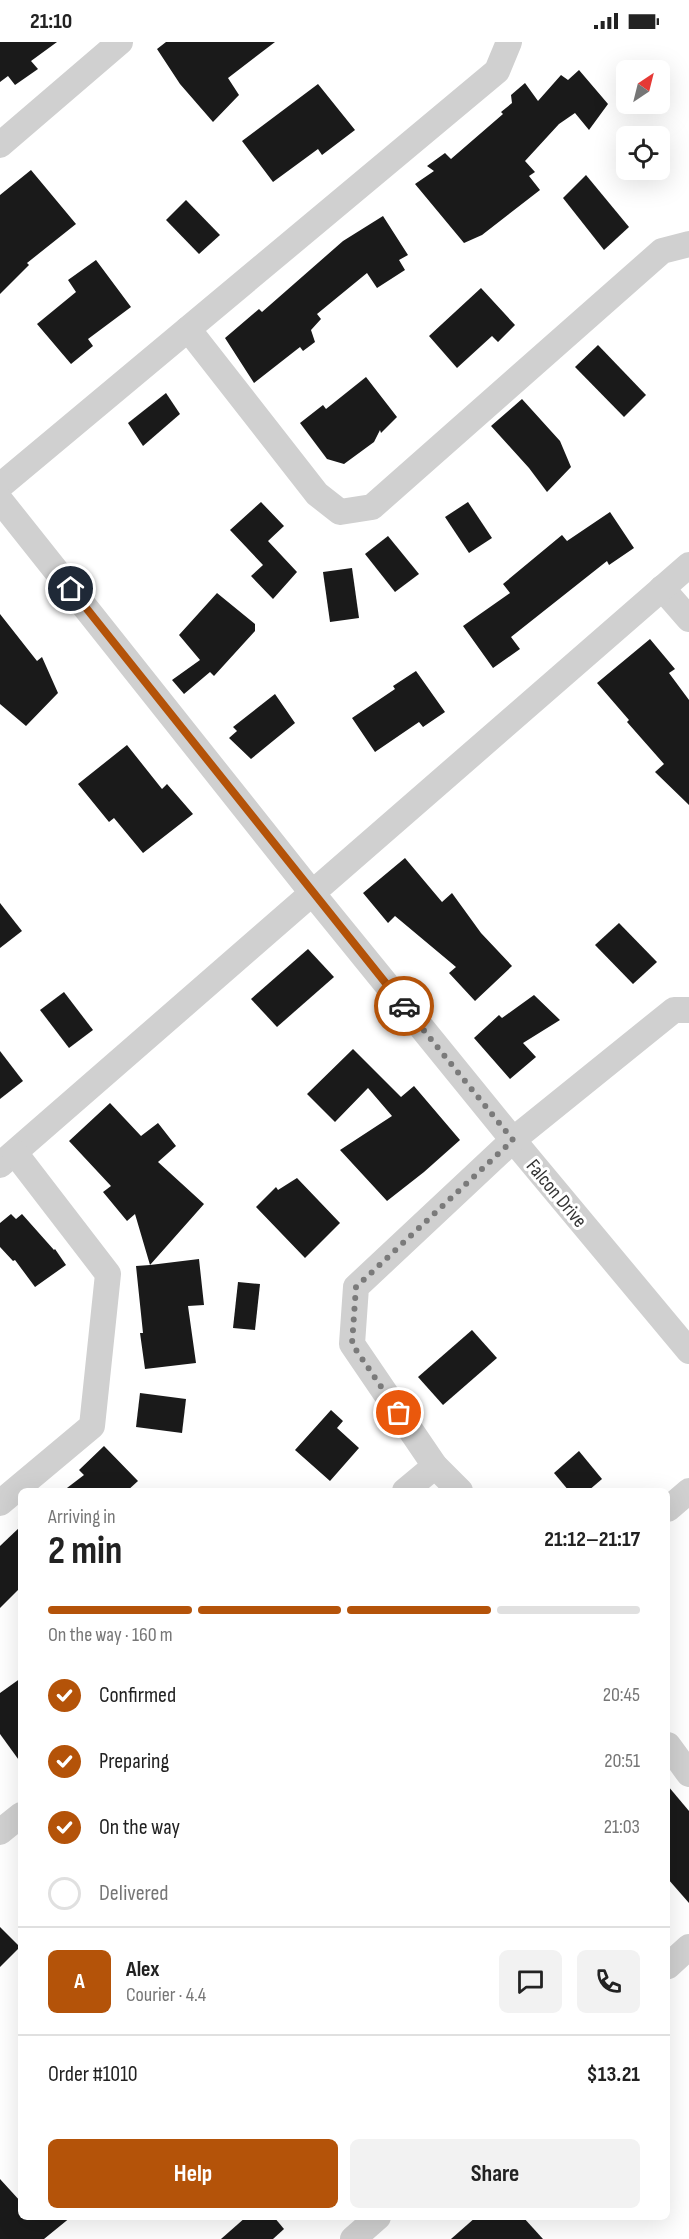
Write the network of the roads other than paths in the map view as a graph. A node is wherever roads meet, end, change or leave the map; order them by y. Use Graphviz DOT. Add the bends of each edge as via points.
graph roads {
  1 [pos="120,42"];
  2 [pos="509,42"];
  3 [pos="0,145"];
  4 [pos="689,244"];
  5 [pos="188,329"];
  6 [pos="0,486"];
  7 [pos="0,500"];
  8 [pos="689,565"];
  9 [pos="662,588"];
  10 [pos="689,619"];
  11 [pos="313,894"];
  12 [pos="689,1010"];
  13 [pos="513,1140"];
  14 [pos="8,1159"];
  15 [pos="689,1352"];
  16 [pos="435,1466"];
  17 [pos="409,1488"];
  18 [pos="457,1488"];
  19 [pos="689,1491"];
  20 [pos="0,1503"];
  21 [pos="670,1507"];
  22 [pos="670,1748"];
  23 [pos="689,1774"];
  24 [pos="18,1817"];
  25 [pos="0,1832"];
  26 [pos="689,1947"];
  27 [pos="670,1963"];
  28 [pos="375,2220"];
  29 [pos="353,2239"];
  1 -- 3 [label="street"];
  2 -- 5 [label="street" via="496,71"];
  4 -- 5 [label="street" via="662,251 372,507 340,512 317,494"];
  5 -- 6 [label="street"];
  7 -- 11 [label="street, Falcon Drive"];
  8 -- 9 [label="street"];
  9 -- 10 [label="street"];
  9 -- 11 [label="street"];
  11 -- 13 [label="street, Falcon Drive"];
  11 -- 14 [label="street"];
  12 -- 13 [label="street" via="674,1010"];
  13 -- 15 [label="street, Falcon Drive"];
  13 -- 16 [label="street" via="356,1287 352,1344"];
  14 -- 20 [label="street" via="108,1274 92,1426"];
  16 -- 17 [label="street"];
  16 -- 18 [label="street"];
  19 -- 21 [label="street"];
  22 -- 23 [label="street"];
  24 -- 25 [label="street"];
  26 -- 27 [label="street"];
  28 -- 29 [label="street"];
}
